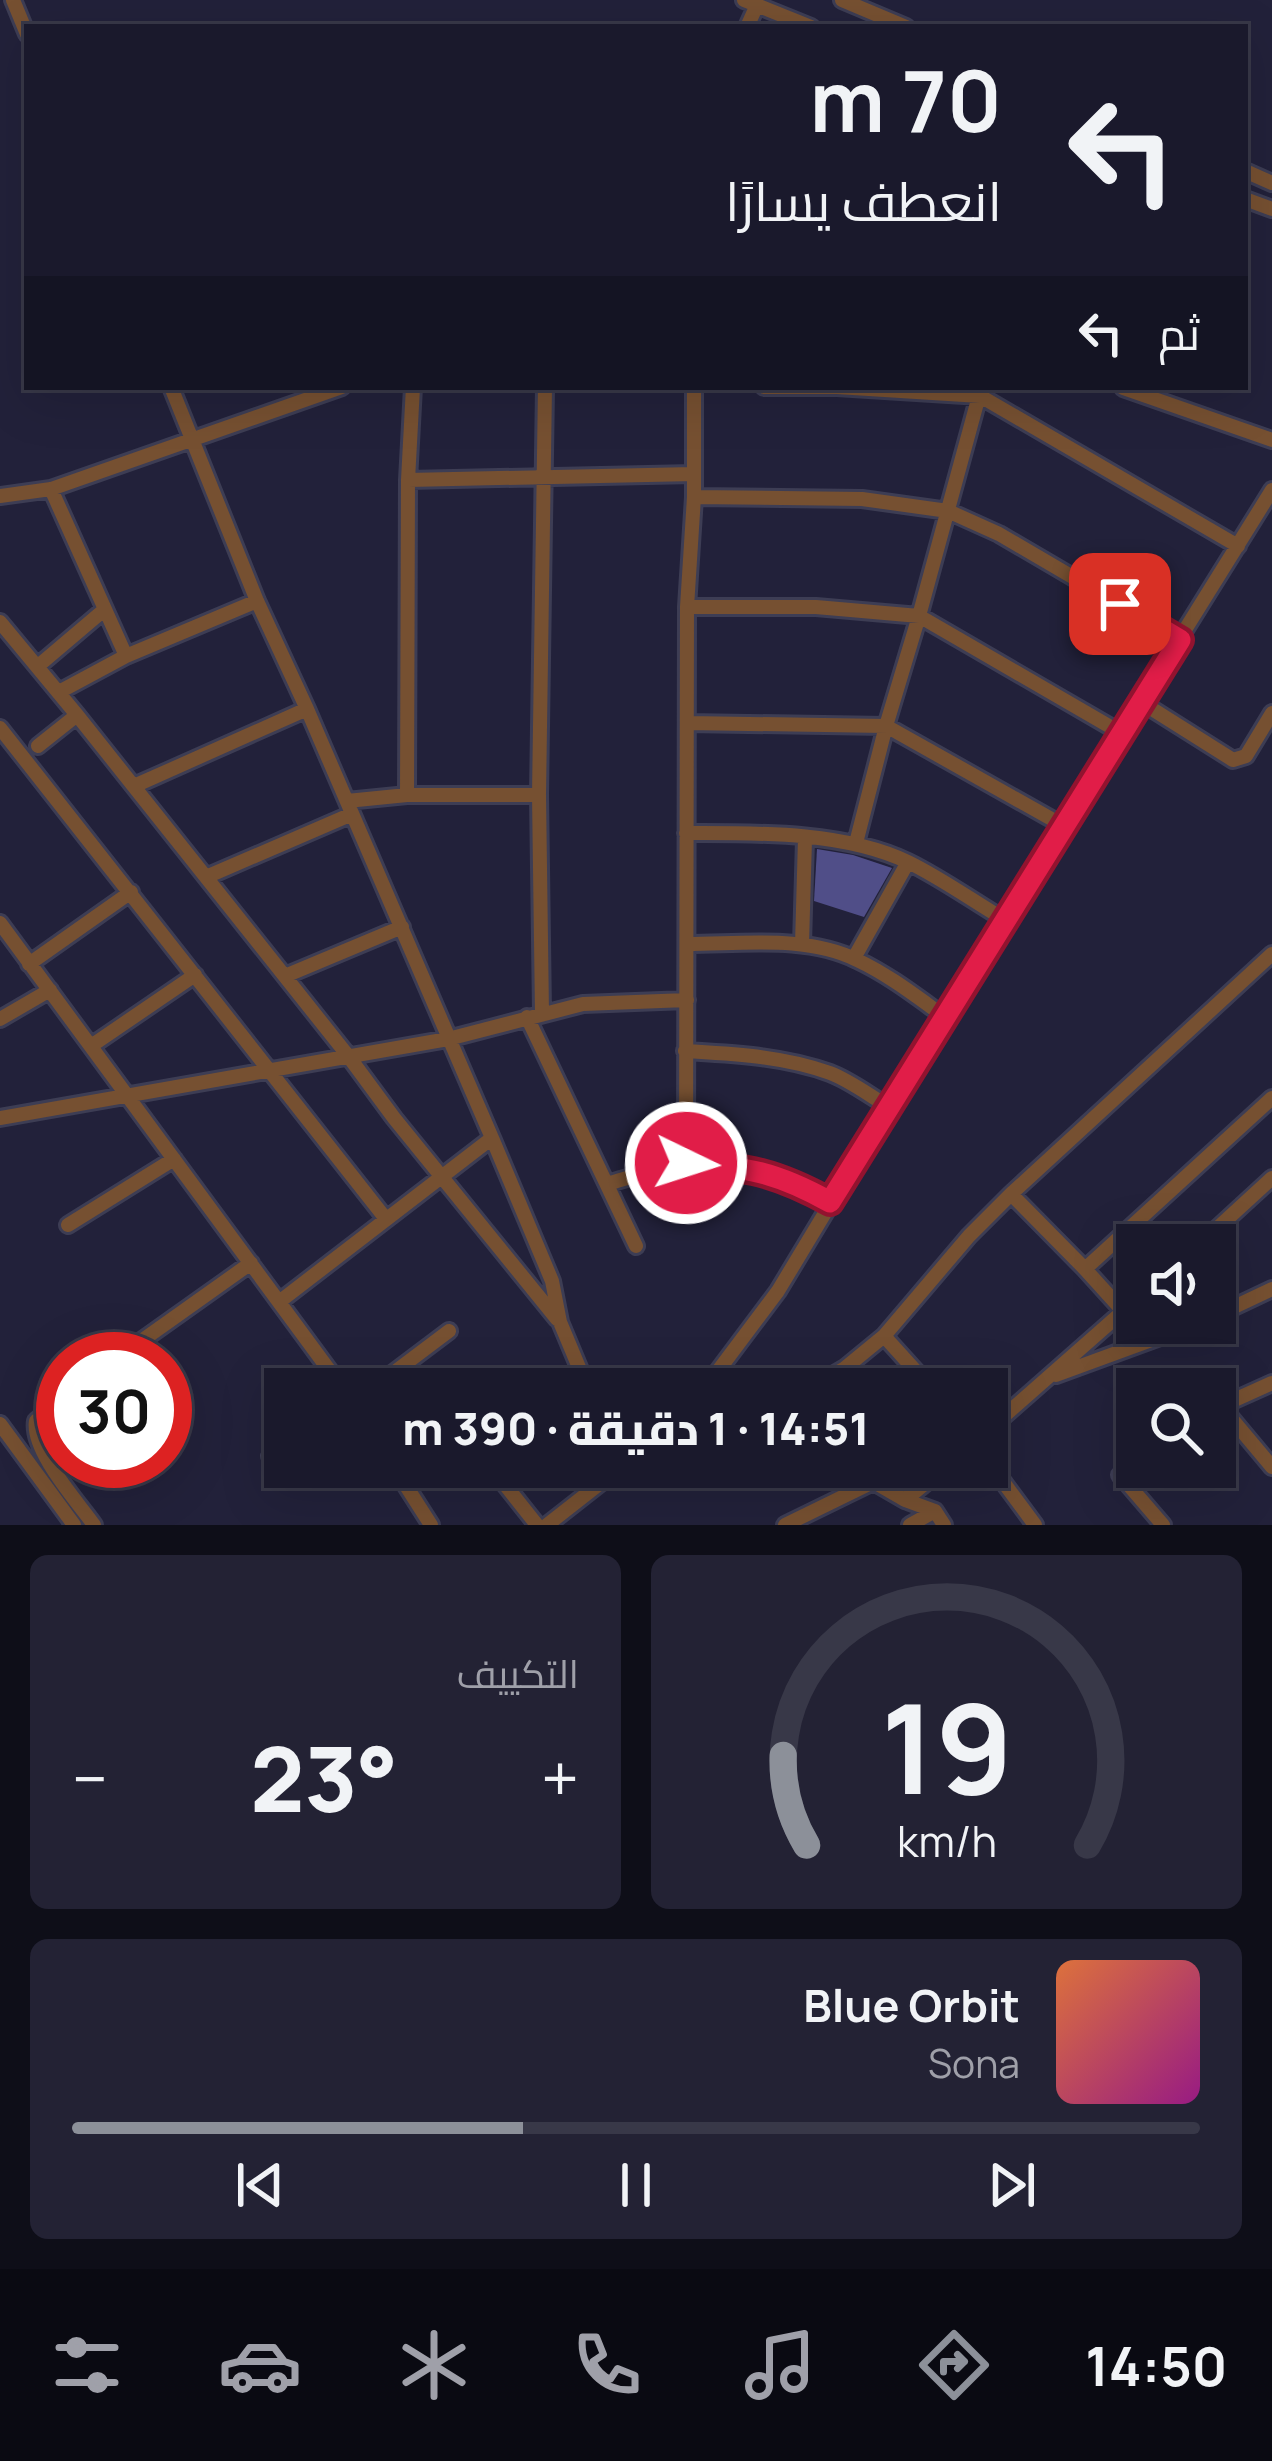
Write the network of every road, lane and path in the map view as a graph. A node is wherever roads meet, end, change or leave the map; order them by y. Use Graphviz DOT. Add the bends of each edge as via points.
graph roads {
  1 [pos="842,0"];
  2 [pos="750,3"];
  3 [pos="803,24"];
  4 [pos="899,24"];
  5 [pos="172,390"];
  6 [pos="333,390"];
  7 [pos="413,390"];
  8 [pos="545,390"];
  9 [pos="694,390"];
  10 [pos="922,390"];
  11 [pos="1129,390"];
  12 [pos="980,392"];
  13 [pos="193,439"];
  14 [pos="1272,440"];
  15 [pos="694,474"];
  16 [pos="543,476"];
  17 [pos="409,480"];
  18 [pos="52,489"];
  19 [pos="1272,490"];
  20 [pos="0,496"];
  21 [pos="694,497"];
  22 [pos="948,511"];
  23 [pos="1238,546"];
  24 [pos="256,601"];
  25 [pos="687,607"];
  26 [pos="104,610"];
  27 [pos="920,616"];
  28 [pos="0,622"];
  29 [pos="1180,640"];
  30 [pos="126,656"];
  31 [pos="38,666"];
  32 [pos="59,692"];
  33 [pos="1141,702"];
  34 [pos="308,709"];
  35 [pos="1272,713"];
  36 [pos="77,715"];
  37 [pos="688,723"];
  38 [pos="886,726"];
  39 [pos="0,728"];
  40 [pos="1121,733"];
  41 [pos="38,746"];
  42 [pos="134,786"];
  43 [pos="539,795"];
  44 [pos="407,796"];
  45 [pos="350,807"];
  46 [pos="1064,826"];
  47 [pos="686,833"];
  48 [pos="805,838"];
  49 [pos="856,843"];
  50 [pos="908,862"];
  51 [pos="206,878"];
  52 [pos="131,892"];
  53 [pos="1005,920"];
  54 [pos="0,923"];
  55 [pos="402,927"];
  56 [pos="688,944"];
  57 [pos="802,944"];
  58 [pos="1272,954"];
  59 [pos="854,958"];
  60 [pos="29,964"];
  61 [pos="194,975"];
  62 [pos="285,976"];
  63 [pos="50,990"];
  64 [pos="687,1000"];
  65 [pos="534,1015"];
  66 [pos="945,1017"];
  67 [pos="0,1019"];
  68 [pos="448,1039"];
  69 [pos="91,1046"];
  70 [pos="685,1051"];
  71 [pos="349,1057"];
  72 [pos="272,1072"];
  73 [pos="127,1095"];
  74 [pos="1272,1098"];
  75 [pos="889,1107"];
  76 [pos="0,1118"];
  77 [pos="492,1138"];
  78 [pos="174,1159"];
  79 [pos="686,1163"];
  80 [pos="443,1178"];
  81 [pos="1272,1178"];
  82 [pos="607,1184"];
  83 [pos="1011,1194"];
  84 [pos="830,1202"];
  85 [pos="386,1220"];
  86 [pos="1222,1224"];
  87 [pos="68,1225"];
  88 [pos="636,1246"];
  89 [pos="251,1263"];
  90 [pos="1085,1269"];
  91 [pos="1272,1289"];
  92 [pos="279,1302"];
  93 [pos="1116,1304"];
  94 [pos="1236,1306"];
  95 [pos="1116,1318"];
  96 [pos="560,1322"];
  97 [pos="449,1331"];
  98 [pos="154,1332"];
  99 [pos="884,1336"];
  100 [pos="1140,1344"];
  101 [pos="328,1368"];
  102 [pos="401,1368"];
  103 [pos="579,1368"];
  104 [pos="721,1368"];
  105 [pos="845,1368"];
  106 [pos="913,1368"];
  107 [pos="1047,1378"];
  108 [pos="1272,1383"];
  109 [pos="1008,1412"];
  110 [pos="0,1424"];
  111 [pos="1272,1466"];
  112 [pos="68,1488"];
  113 [pos="407,1488"];
  114 [pos="507,1488"];
  115 [pos="595,1488"];
  116 [pos="861,1488"];
  117 [pos="884,1488"];
  118 [pos="919,1488"];
  119 [pos="1008,1488"];
  120 [pos="1131,1488"];
  121 [pos="905,1500"];
  122 [pos="935,1511"];
  123 [pos="74,1525"];
  124 [pos="94,1525"];
  125 [pos="431,1525"];
  126 [pos="537,1525"];
  127 [pos="548,1525"];
  128 [pos="785,1525"];
  129 [pos="910,1525"];
  130 [pos="944,1525"];
  131 [pos="1035,1525"];
  132 [pos="1163,1525"];
  1 -- 4 [label="street"];
  2 -- 3 [label="street"];
  5 -- 13 [label="street"];
  6 -- 13 [label="street"];
  7 -- 17 [label="street"];
  8 -- 16 [label="street"];
  9 -- 15 [label="street"];
  10 -- 12 [label="street"];
  11 -- 14 [label="street"];
  12 -- 22 [label="street"];
  12 -- 23 [label="street"];
  13 -- 18 [label="street"];
  13 -- 24 [label="street"];
  15 -- 16 [label="street"];
  15 -- 21 [label="street"];
  16 -- 17 [label="street"];
  16 -- 43 [label="street"];
  17 -- 44 [label="street"];
  18 -- 20 [label="street"];
  18 -- 26 [label="street"];
  19 -- 23 [label="street"];
  21 -- 22 [label="street" via="862,499"];
  21 -- 25 [label="street"];
  22 -- 27 [label="street"];
  22 -- 29 [label="street"];
  23 -- 29 [label="street"];
  24 -- 30 [label="street"];
  24 -- 34 [label="street"];
  25 -- 27 [label="street"];
  25 -- 37 [label="street"];
  26 -- 30 [label="street"];
  26 -- 31 [label="street"];
  27 -- 38 [label="street"];
  27 -- 40 [label="street"];
  28 -- 31 [label="street"];
  29 -- 33 [label="street"];
  30 -- 32 [label="street"];
  31 -- 32 [label="street"];
  32 -- 36 [label="street"];
  33 -- 35 [label="street" via="1233,760 1248,754"];
  33 -- 40 [label="street"];
  34 -- 42 [label="street"];
  34 -- 45 [label="street"];
  36 -- 41 [label="street"];
  36 -- 42 [label="street"];
  37 -- 38 [label="street"];
  37 -- 47 [label="street"];
  38 -- 46 [label="street"];
  38 -- 49 [label="street"];
  39 -- 52 [label="street"];
  40 -- 46 [label="street"];
  42 -- 51 [label="street"];
  43 -- 44 [label="street"];
  43 -- 65 [label="street"];
  44 -- 45 [label="street"];
  45 -- 51 [label="street"];
  45 -- 55 [label="street"];
  46 -- 53 [label="street"];
  47 -- 48 [label="street"];
  47 -- 56 [label="street"];
  48 -- 49 [label="street"];
  48 -- 57 [label="street"];
  49 -- 50 [label="street"];
  50 -- 53 [label="street"];
  50 -- 59 [label="street"];
  51 -- 62 [label="street"];
  52 -- 60 [label="street"];
  52 -- 61 [label="street"];
  53 -- 66 [label="street"];
  54 -- 60 [label="street"];
  55 -- 62 [label="street"];
  55 -- 68 [label="street"];
  56 -- 57 [label="street"];
  56 -- 64 [label="street"];
  57 -- 59 [label="street"];
  58 -- 83 [label="street"];
  59 -- 66 [label="street"];
  60 -- 63 [label="street"];
  61 -- 69 [label="street"];
  61 -- 72 [label="street"];
  62 -- 71 [label="street"];
  63 -- 67 [label="street"];
  63 -- 69 [label="street"];
  64 -- 65 [label="street" via="612,1001"];
  64 -- 70 [label="street"];
  65 -- 68 [label="street"];
  65 -- 82 [label="street"];
  66 -- 75 [label="street"];
  68 -- 71 [label="street"];
  68 -- 77 [label="street"];
  69 -- 73 [label="street"];
  70 -- 75 [label="street" via="807,1067"];
  70 -- 79 [label="street"];
  71 -- 72 [label="street"];
  71 -- 80 [label="street"];
  72 -- 73 [label="street"];
  72 -- 85 [label="street"];
  73 -- 76 [label="street"];
  73 -- 78 [label="street"];
  74 -- 90 [label="street"];
  75 -- 84 [label="street"];
  77 -- 80 [label="street"];
  77 -- 96 [label="street"];
  78 -- 87 [label="street"];
  78 -- 89 [label="street"];
  79 -- 82 [label="street"];
  79 -- 84 [label="street" via="764,1171"];
  80 -- 85 [label="street"];
  80 -- 96 [label="street"];
  81 -- 86 [label="street"];
  82 -- 88 [label="street"];
  83 -- 90 [label="street"];
  83 -- 99 [label="street"];
  84 -- 104 [label="street"];
  85 -- 92 [label="street"];
  89 -- 92 [label="street"];
  89 -- 98 [label="street"];
  90 -- 93 [label="street"];
  91 -- 94 [label="street"];
  92 -- 101 [label="street"];
  95 -- 107 [label="street"];
  96 -- 103 [label="street"];
  97 -- 102 [label="street"];
  99 -- 105 [label="street"];
  99 -- 106 [label="street"];
  100 -- 107 [label="street"];
  107 -- 109 [label="street"];
  108 -- 111 [label="street" via="1221,1406"];
  110 -- 123 [label="street"];
  112 -- 124 [label="street"];
  113 -- 125 [label="street"];
  114 -- 126 [label="street"];
  115 -- 127 [label="street"];
  116 -- 128 [label="street"];
  117 -- 121 [label="street"];
  118 -- 121 [label="street"];
  119 -- 131 [label="street"];
  120 -- 132 [label="street"];
  121 -- 122 [label="street"];
  122 -- 129 [label="street"];
  122 -- 130 [label="street"];
}
